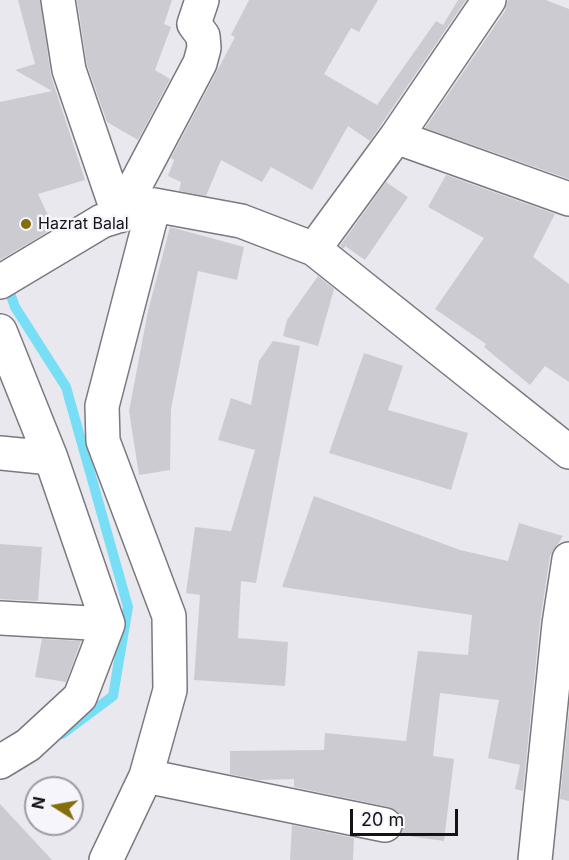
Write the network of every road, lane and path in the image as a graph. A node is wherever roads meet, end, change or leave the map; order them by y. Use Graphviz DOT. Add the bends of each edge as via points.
graph roads {
  1 [pos="58,0"];
  2 [pos="202,0"];
  3 [pos="489,0"];
  4 [pos="396,137"];
  5 [pos="569,199"];
  6 [pos="154,205"];
  7 [pos="119,216"];
  8 [pos="314,249"];
  9 [pos="0,282"];
  10 [pos="0,331"];
  11 [pos="569,452"];
  12 [pos="0,453"];
  13 [pos="51,458"];
  14 [pos="569,560"];
  15 [pos="0,618"];
  16 [pos="108,624"];
  17 [pos="0,762"];
  18 [pos="146,776"];
  19 [pos="385,825"];
  20 [pos="106,860"];
  21 [pos="535,860"];
  1 -- 7 [label="street" via="69,70"];
  2 -- 7 [label="street" via="194,24 204,48 200,63"];
  3 -- 4 [label="street"];
  4 -- 5 [label="street"];
  4 -- 8 [label="street"];
  6 -- 7 [label="street"];
  6 -- 8 [label="street" via="241,221"];
  6 -- 18 [label="street" via="102,406 103,441 169,616 170,690"];
  7 -- 9 [label="street" via="102,221"];
  8 -- 11 [label="street"];
  10 -- 13 [label="street"];
  12 -- 13 [label="street"];
  13 -- 16 [label="street"];
  14 -- 21 [label="street"];
  15 -- 16 [label="street"];
  16 -- 17 [label="street" via="80,697 28,745"];
  18 -- 19 [label="street"];
  18 -- 20 [label="street"];
}
